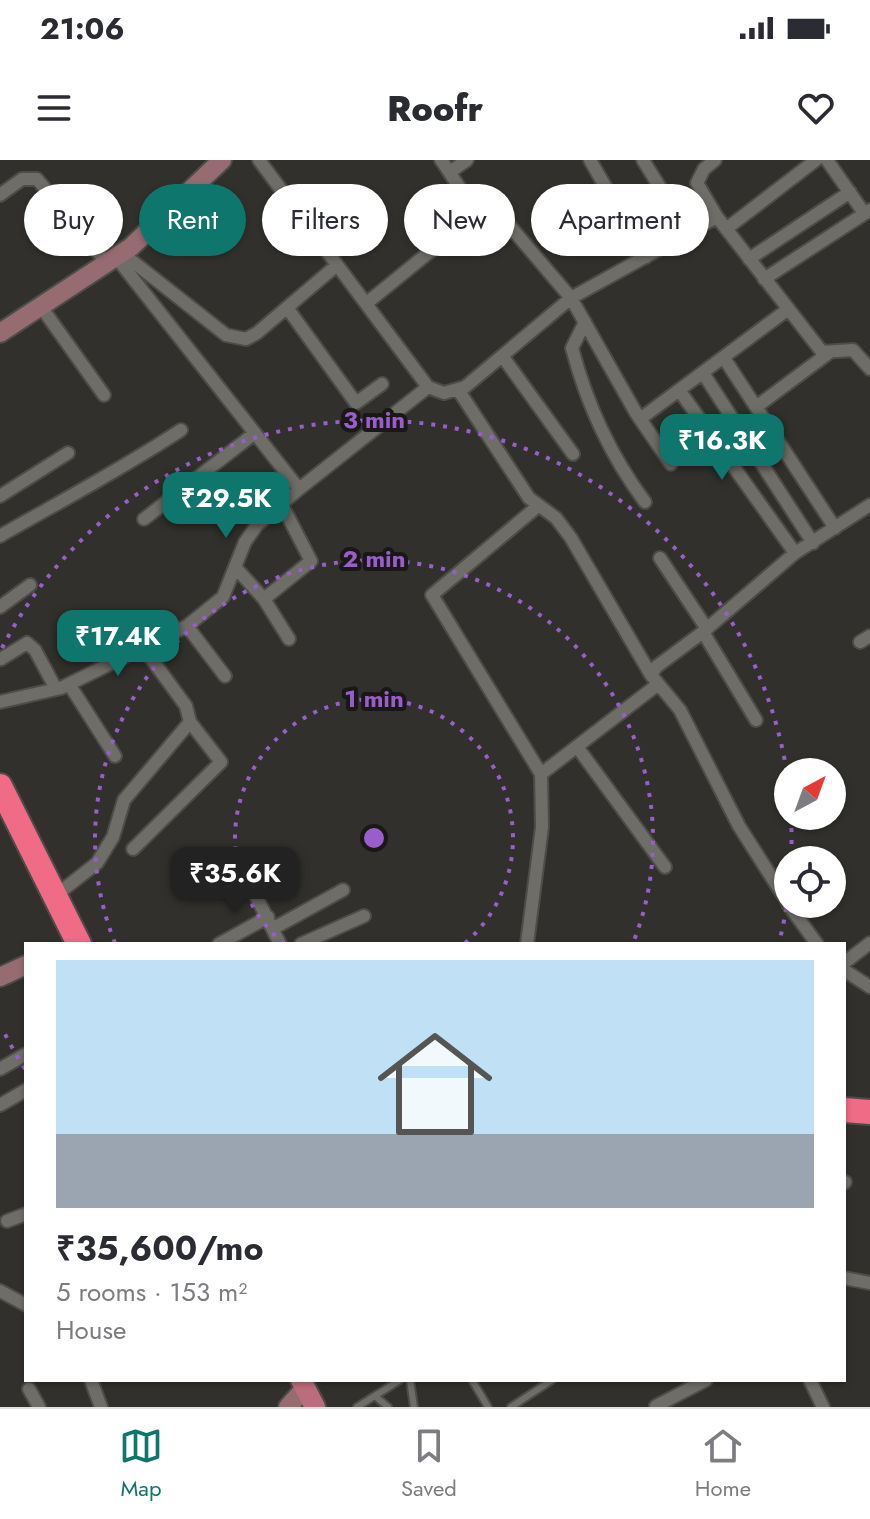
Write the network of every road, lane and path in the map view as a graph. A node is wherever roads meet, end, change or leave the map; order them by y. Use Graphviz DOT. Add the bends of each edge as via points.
graph roads {
  1 [pos="222,160"];
  2 [pos="259,160"];
  3 [pos="441,160"];
  4 [pos="467,160"];
  5 [pos="590,160"];
  6 [pos="643,160"];
  7 [pos="715,160"];
  8 [pos="816,160"];
  9 [pos="827,160"];
  10 [pos="450,172"];
  11 [pos="460,184"];
  12 [pos="658,184"];
  13 [pos="850,192"];
  14 [pos="0,195"];
  15 [pos="867,212"];
  16 [pos="717,217"];
  17 [pos="709,221"];
  18 [pos="726,229"];
  19 [pos="515,232"];
  20 [pos="424,256"];
  21 [pos="646,257"];
  22 [pos="115,258"];
  23 [pos="749,259"];
  24 [pos="337,265"];
  25 [pos="764,279"];
  26 [pos="571,298"];
  27 [pos="368,302"];
  28 [pos="42,308"];
  29 [pos="288,309"];
  30 [pos="787,310"];
  31 [pos="585,322"];
  32 [pos="0,333"];
  33 [pos="830,352"];
  34 [pos="503,357"];
  35 [pos="724,358"];
  36 [pos="870,369"];
  37 [pos="703,373"];
  38 [pos="382,384"];
  39 [pos="428,387"];
  40 [pos="679,390"];
  41 [pos="459,391"];
  42 [pos="104,395"];
  43 [pos="756,407"];
  44 [pos="640,419"];
  45 [pos="181,430"];
  46 [pos="255,433"];
  47 [pos="68,453"];
  48 [pos="573,454"];
  49 [pos="671,464"];
  50 [pos="299,489"];
  51 [pos="0,496"];
  52 [pos="645,502"];
  53 [pos="281,503"];
  54 [pos="538,506"];
  55 [pos="868,511"];
  56 [pos="144,519"];
  57 [pos="835,528"];
  58 [pos="0,536"];
  59 [pos="813,543"];
  60 [pos="795,553"];
  61 [pos="660,558"];
  62 [pos="235,567"];
  63 [pos="30,585"];
  64 [pos="264,599"];
  65 [pos="0,607"];
  66 [pos="187,626"];
  67 [pos="705,631"];
  68 [pos="289,639"];
  69 [pos="142,646"];
  70 [pos="1,659"];
  71 [pos="225,676"];
  72 [pos="654,680"];
  73 [pos="69,684"];
  74 [pos="56,689"];
  75 [pos="0,702"];
  76 [pos="756,720"];
  77 [pos="190,722"];
  78 [pos="578,748"];
  79 [pos="115,756"];
  80 [pos="541,774"];
  81 [pos="0,786"];
  82 [pos="0,811"];
  83 [pos="133,849"];
  84 [pos="665,867"];
  85 [pos="244,872"];
  86 [pos="774,882"];
  87 [pos="343,890"];
  88 [pos="55,896"];
  89 [pos="364,916"];
  90 [pos="798,918"];
  91 [pos="271,922"];
  92 [pos="65,942"];
  93 [pos="78,942"];
  94 [pos="224,942"];
  95 [pos="279,942"];
  96 [pos="306,942"];
  97 [pos="527,942"];
  98 [pos="816,942"];
  99 [pos="870,943"];
  100 [pos="846,961"];
  101 [pos="24,966"];
  102 [pos="846,971"];
  103 [pos="0,977"];
  104 [pos="870,987"];
  105 [pos="24,1055"];
  106 [pos="0,1069"];
  107 [pos="24,1091"];
  108 [pos="0,1105"];
  109 [pos="846,1110"];
  110 [pos="870,1112"];
  111 [pos="24,1215"];
  112 [pos="7,1221"];
  113 [pos="870,1283"];
  114 [pos="847,1284"];
  115 [pos="0,1291"];
  116 [pos="24,1304"];
  117 [pos="92,1382"];
  118 [pos="397,1382"];
  119 [pos="410,1382"];
  120 [pos="473,1382"];
  121 [pos="549,1382"];
  122 [pos="702,1382"];
  123 [pos="811,1382"];
  124 [pos="29,1389"];
  125 [pos="375,1396"];
  126 [pos="656,1406"];
  127 [pos="39,1407"];
  128 [pos="101,1407"];
  129 [pos="357,1407"];
  130 [pos="388,1407"];
  131 [pos="414,1407"];
  132 [pos="488,1407"];
  133 [pos="511,1407"];
  134 [pos="822,1407"];
  1 -- 22 [label="main road"];
  2 -- 24 [label="street"];
  3 -- 10 [label="street"];
  4 -- 10 [label="street"];
  5 -- 21 [label="street"];
  6 -- 12 [label="street"];
  7 -- 16 [label="street" via="697,183"];
  8 -- 18 [label="street"];
  9 -- 13 [label="street"];
  10 -- 11 [label="street"];
  13 -- 15 [label="street"];
  13 -- 23 [label="street"];
  14 -- 22 [label="street" via="22,179 37,179"];
  15 -- 25 [label="street"];
  16 -- 17 [label="street"];
  16 -- 18 [label="street"];
  18 -- 23 [label="street"];
  19 -- 26 [label="street"];
  20 -- 27 [label="street"];
  21 -- 26 [label="street"];
  22 -- 28 [label="main road"];
  22 -- 29 [label="street" via="236,339 257,333"];
  22 -- 46 [label="street"];
  23 -- 25 [label="street"];
  24 -- 27 [label="street"];
  24 -- 29 [label="street"];
  25 -- 30 [label="street"];
  26 -- 31 [label="street"];
  26 -- 34 [label="street"];
  27 -- 39 [label="street"];
  28 -- 32 [label="main road"];
  28 -- 42 [label="street"];
  29 -- 38 [label="street" via="356,403"];
  30 -- 33 [label="street" via="822,352"];
  30 -- 35 [label="street"];
  31 -- 44 [label="street"];
  31 -- 52 [label="street" via="572,348 582,391 625,475"];
  33 -- 36 [label="street" via="853,350"];
  33 -- 43 [label="street"];
  34 -- 41 [label="street"];
  34 -- 48 [label="street"];
  35 -- 37 [label="street"];
  35 -- 43 [label="street"];
  37 -- 40 [label="street"];
  37 -- 59 [label="street"];
  39 -- 41 [label="street"];
  39 -- 50 [label="street"];
  40 -- 44 [label="street"];
  40 -- 60 [label="street"];
  41 -- 54 [label="street"];
  43 -- 57 [label="street"];
  44 -- 49 [label="street"];
  45 -- 58 [label="street" via="121,470"];
  46 -- 50 [label="street"];
  46 -- 56 [label="street"];
  47 -- 51 [label="street"];
  50 -- 53 [label="street"];
  53 -- 62 [label="street" via="250,534"];
  53 -- 64 [label="street" via="311,561"];
  54 -- 72 [label="street" via="571,538"];
  54 -- 80 [label="street" via="432,595"];
  55 -- 57 [label="street"];
  57 -- 59 [label="street"];
  59 -- 60 [label="street"];
  60 -- 67 [label="street"];
  61 -- 67 [label="street"];
  62 -- 64 [label="street"];
  62 -- 66 [label="street" via="223,597"];
  63 -- 65 [label="street"];
  64 -- 68 [label="street"];
  66 -- 69 [label="street"];
  66 -- 71 [label="street"];
  67 -- 72 [label="street" via="656,667"];
  67 -- 76 [label="street"];
  69 -- 73 [label="street"];
  69 -- 77 [label="street" via="186,706"];
  70 -- 74 [label="street" via="27,643"];
  72 -- 78 [label="street"];
  72 -- 86 [label="street" via="680,710"];
  73 -- 74 [label="street"];
  73 -- 79 [label="street"];
  74 -- 75 [label="street"];
  77 -- 83 [label="street" via="219,757 219,766"];
  77 -- 88 [label="street" via="124,800 113,837 97,863"];
  78 -- 80 [label="street"];
  78 -- 84 [label="street"];
  80 -- 97 [label="street" via="542,827"];
  81 -- 88 [label="highway"];
  82 -- 92 [label="highway"];
  85 -- 91 [label="street"];
  87 -- 91 [label="street"];
  88 -- 93 [label="highway"];
  89 -- 96 [label="street"];
  90 -- 98 [label="street"];
  91 -- 94 [label="street"];
  91 -- 95 [label="street"];
  99 -- 100 [label="street"];
  101 -- 103 [label="main road"];
  102 -- 104 [label="street"];
  105 -- 106 [label="street"];
  107 -- 108 [label="street"];
  109 -- 110 [label="highway"];
  111 -- 112 [label="street"];
  113 -- 114 [label="street"];
  115 -- 116 [label="street"];
  117 -- 128 [label="street"];
  118 -- 125 [label="lane"];
  119 -- 131 [label="lane"];
  120 -- 132 [label="lane"];
  121 -- 133 [label="lane"];
  122 -- 126 [label="street"];
  123 -- 134 [label="street"];
  124 -- 127 [label="street"];
  125 -- 129 [label="lane"];
  125 -- 130 [label="lane"];
}
